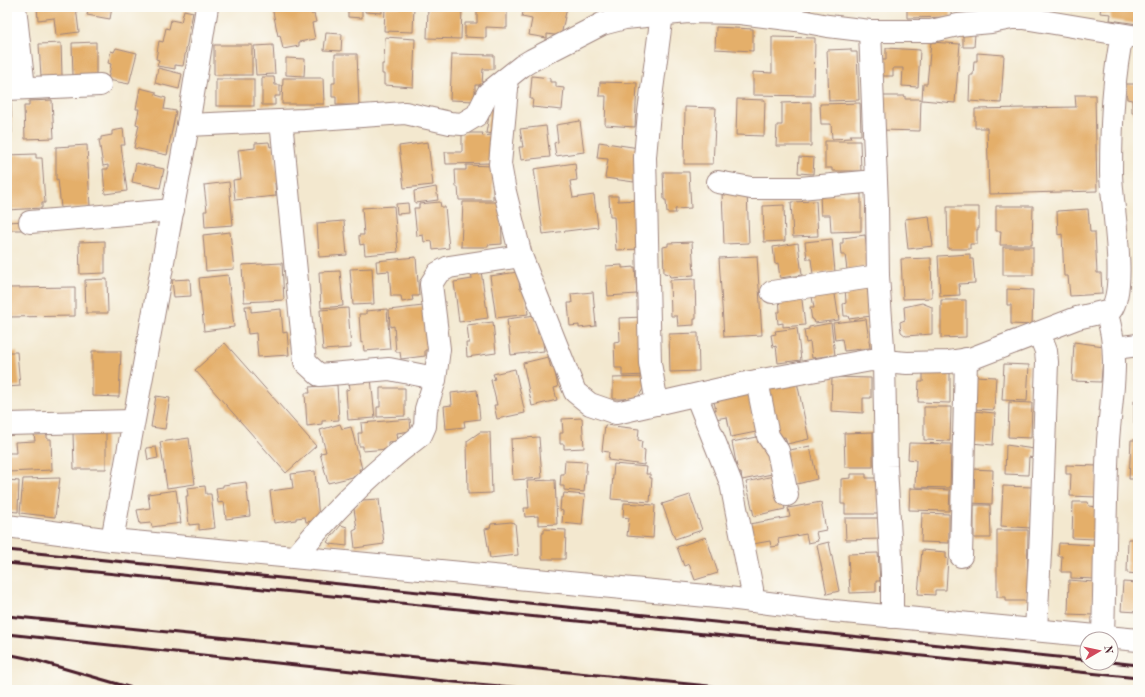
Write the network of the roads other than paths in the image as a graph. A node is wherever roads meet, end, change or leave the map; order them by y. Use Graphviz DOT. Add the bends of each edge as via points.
graph roads {
  1 [pos="15,7"];
  2 [pos="207,7"];
  3 [pos="612,14"];
  4 [pos="662,14"];
  5 [pos="998,14"];
  6 [pos="870,30"];
  7 [pos="1130,36"];
  8 [pos="505,80"];
  9 [pos="100,85"];
  10 [pos="16,88"];
  11 [pos="281,121"];
  12 [pos="188,125"];
  13 [pos="718,182"];
  14 [pos="875,182"];
  15 [pos="173,210"];
  16 [pos="30,222"];
  17 [pos="521,256"];
  18 [pos="878,276"];
  19 [pos="772,292"];
  20 [pos="1106,312"];
  21 [pos="1039,333"];
  22 [pos="1138,345"];
  23 [pos="1115,348"];
  24 [pos="966,359"];
  25 [pos="884,361"];
  26 [pos="435,378"];
  27 [pos="757,381"];
  28 [pos="696,395"];
  29 [pos="657,404"];
  30 [pos="133,421"];
  31 [pos="7,424"];
  32 [pos="787,495"];
  33 [pos="7,526"];
  34 [pos="112,540"];
  35 [pos="296,556"];
  36 [pos="961,556"];
  37 [pos="752,601"];
  38 [pos="892,617"];
  39 [pos="1036,630"];
  40 [pos="1103,631"];
  41 [pos="1079,633"];
  42 [pos="1119,637"];
  43 [pos="1138,640"];
  1 -- 10 [label="street"];
  2 -- 12 [label="street"];
  3 -- 4 [label="street"];
  3 -- 8 [label="street" via="522,66"];
  4 -- 6 [label="street" via="740,13"];
  4 -- 29 [label="street" via="645,157 650,268 650,363"];
  5 -- 6 [label="street" via="931,31"];
  5 -- 7 [label="street"];
  6 -- 14 [label="street"];
  7 -- 20 [label="street" via="1117,60 1111,173 1118,282 1116,304"];
  8 -- 11 [label="street" via="488,93 477,114 462,124 450,124 405,112"];
  8 -- 17 [label="street" via="507,89 500,164"];
  9 -- 10 [label="street"];
  11 -- 12 [label="street"];
  11 -- 26 [label="street" via="305,362 319,375 389,369"];
  12 -- 15 [label="street"];
  13 -- 14 [label="street" via="751,188 800,188"];
  14 -- 18 [label="street"];
  15 -- 16 [label="street"];
  15 -- 30 [label="street"];
  17 -- 26 [label="street" via="449,267 438,273 431,284 438,349"];
  17 -- 29 [label="street" via="575,392 590,404 616,413"];
  18 -- 19 [label="street"];
  18 -- 25 [label="street"];
  20 -- 21 [label="street" via="1077,318"];
  20 -- 23 [label="street" via="1112,327"];
  21 -- 24 [label="street"];
  21 -- 39 [label="street" via="1048,362"];
  22 -- 23 [label="street"];
  23 -- 40 [label="street" via="1108,441"];
  24 -- 25 [label="street" via="949,362"];
  24 -- 36 [label="street"];
  25 -- 27 [label="street" via="871,360"];
  25 -- 38 [label="street"];
  26 -- 35 [label="street" via="421,435 365,480"];
  27 -- 28 [label="street"];
  27 -- 32 [label="street" via="768,436 778,451"];
  28 -- 29 [label="street"];
  28 -- 37 [label="street" via="731,484 752,589"];
  30 -- 31 [label="street"];
  30 -- 34 [label="street"];
  33 -- 34 [label="street"];
  34 -- 35 [label="street"];
  35 -- 37 [label="street"];
  37 -- 38 [label="street"];
  38 -- 39 [label="street"];
  39 -- 41 [label="street"];
  42 -- 43 [label="street"];
}
